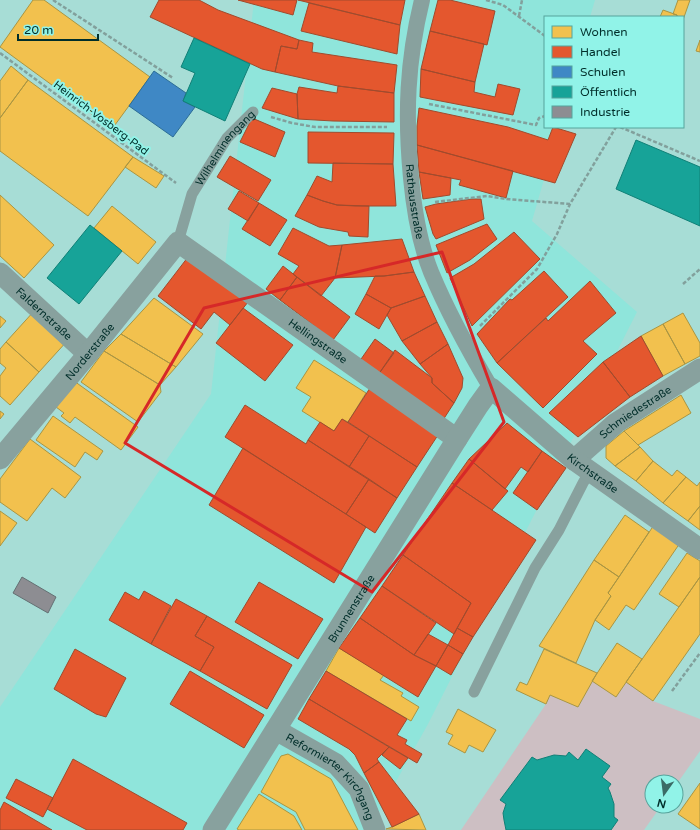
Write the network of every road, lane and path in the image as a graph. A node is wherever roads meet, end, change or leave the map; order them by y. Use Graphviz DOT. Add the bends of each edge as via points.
graph roads {
  1 [pos="53,0"];
  2 [pos="422,0"];
  3 [pos="486,0"];
  4 [pos="522,0"];
  5 [pos="519,16"];
  6 [pos="544,35"];
  7 [pos="0,53"];
  8 [pos="173,78"];
  9 [pos="407,101"];
  10 [pos="253,112"];
  11 [pos="544,116"];
  12 [pos="407,126"];
  13 [pos="615,128"];
  14 [pos="622,128"];
  15 [pos="700,161"];
  16 [pos="192,194"];
  17 [pos="570,204"];
  18 [pos="414,205"];
  19 [pos="178,242"];
  20 [pos="700,269"];
  21 [pos="0,273"];
  22 [pos="683,284"];
  23 [pos="461,337"];
  24 [pos="88,354"];
  25 [pos="700,370"];
  26 [pos="491,388"];
  27 [pos="457,439"];
  28 [pos="0,460"];
  29 [pos="582,465"];
  30 [pos="700,549"];
  31 [pos="700,653"];
  32 [pos="672,691"];
  33 [pos="474,692"];
  34 [pos="276,730"];
  35 [pos="213,830"];
  36 [pos="375,830"];
  1 -- 8 [label="path"];
  2 -- 9 [label="street, Rathausstraße" via="412,50"];
  3 -- 5 [label="path" via="503,4"];
  4 -- 5 [label="path"];
  5 -- 6 [label="path"];
  7 -- 16 [label="path, Heinrich-Vosberg-Pad"];
  9 -- 11 [label="path" via="536,125 539,118"];
  9 -- 12 [label="street, Rathausstraße"];
  10 -- 12 [label="path, Wilhelminengang" via="315,127"];
  10 -- 16 [label="lane, Wilhelminengang" via="227,138"];
  12 -- 18 [label="street, Rathausstraße"];
  13 -- 17 [label="path"];
  14 -- 15 [label="path"];
  16 -- 19 [label="lane, Wilhelminengang"];
  17 -- 18 [label="path" via="487,196"];
  17 -- 23 [label="path" via="537,269 475,332"];
  18 -- 23 [label="street, Rathausstraße" via="431,271"];
  19 -- 24 [label="street, Norderstraße"];
  19 -- 27 [label="street, Hellingstraße"];
  20 -- 22 [label="path"];
  21 -- 24 [label="street, Faldernstraße"];
  23 -- 26 [label="street, Rathausstraße"];
  24 -- 28 [label="street, Norderstraße"];
  25 -- 29 [label="street, Schmiedestraße" via="616,423"];
  26 -- 27 [label="street, Brunnenstraße"];
  26 -- 29 [label="street, Kirchstraße"];
  27 -- 34 [label="street, Brunnenstraße"];
  29 -- 30 [label="street, Kirchstraße"];
  29 -- 33 [label="lane" via="583,483 536,568"];
  31 -- 32 [label="path"];
  34 -- 35 [label="street, Brunnenstraße"];
  34 -- 36 [label="street, Reformierter Kirchgang" via="336,764 359,790"];
}
